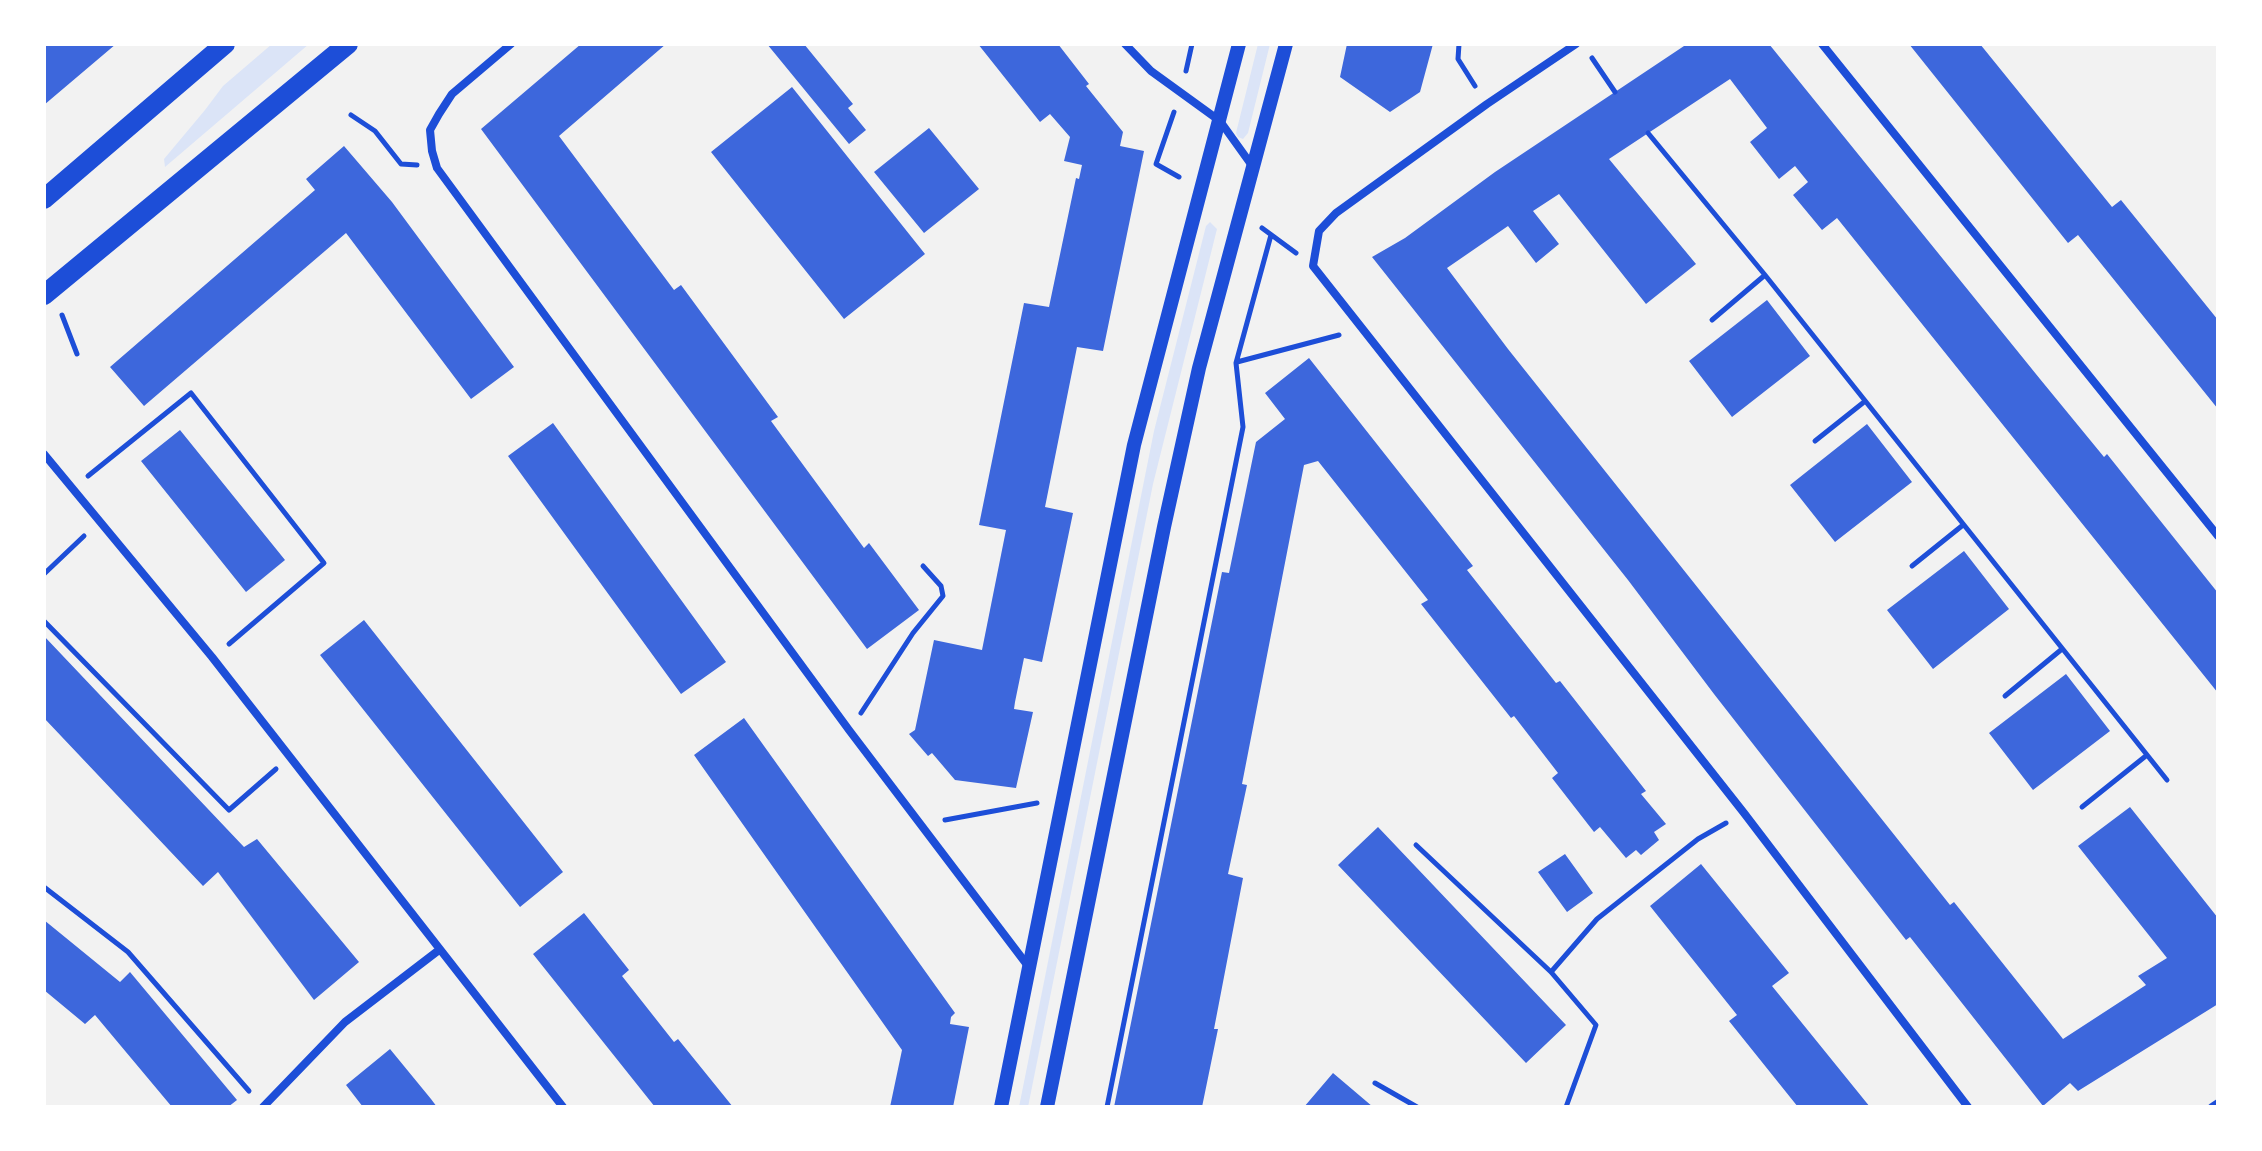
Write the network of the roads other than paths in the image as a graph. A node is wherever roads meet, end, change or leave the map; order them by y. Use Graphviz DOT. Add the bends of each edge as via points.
graph roads {
  1 [pos="225,44"];
  2 [pos="348,44"];
  3 [pos="511,44"];
  4 [pos="1125,44"];
  5 [pos="1239,44"];
  6 [pos="1286,44"];
  7 [pos="1576,44"];
  8 [pos="1822,44"];
  9 [pos="1220,121"];
  10 [pos="1254,168"];
  11 [pos="44,199"];
  12 [pos="48,292"];
  13 [pos="44,454"];
  14 [pos="2218,536"];
  15 [pos="439,950"];
  16 [pos="1028,966"];
  17 [pos="2218,1103"];
  18 [pos="263,1107"];
  19 [pos="563,1107"];
  20 [pos="1001,1107"];
  21 [pos="1047,1107"];
  22 [pos="1968,1107"];
  23 [pos="2212,1107"];
  1 -- 11 [label="main road"];
  2 -- 12 [label="main road"];
  3 -- 16 [label="street" via="452,94 430,130 437,168"];
  4 -- 9 [label="street" via="1151,71"];
  5 -- 9 [label="street"];
  6 -- 10 [label="street"];
  7 -- 22 [label="street" via="1336,213 1319,231 1313,266"];
  8 -- 14 [label="street"];
  9 -- 10 [label="street"];
  9 -- 16 [label="street" via="1134,445"];
  10 -- 21 [label="street" via="1199,368 1167,513"];
  13 -- 15 [label="street" via="212,657"];
  15 -- 18 [label="street" via="345,1022"];
  15 -- 19 [label="street"];
  16 -- 20 [label="street"];
  17 -- 23 [label="street"];
}
